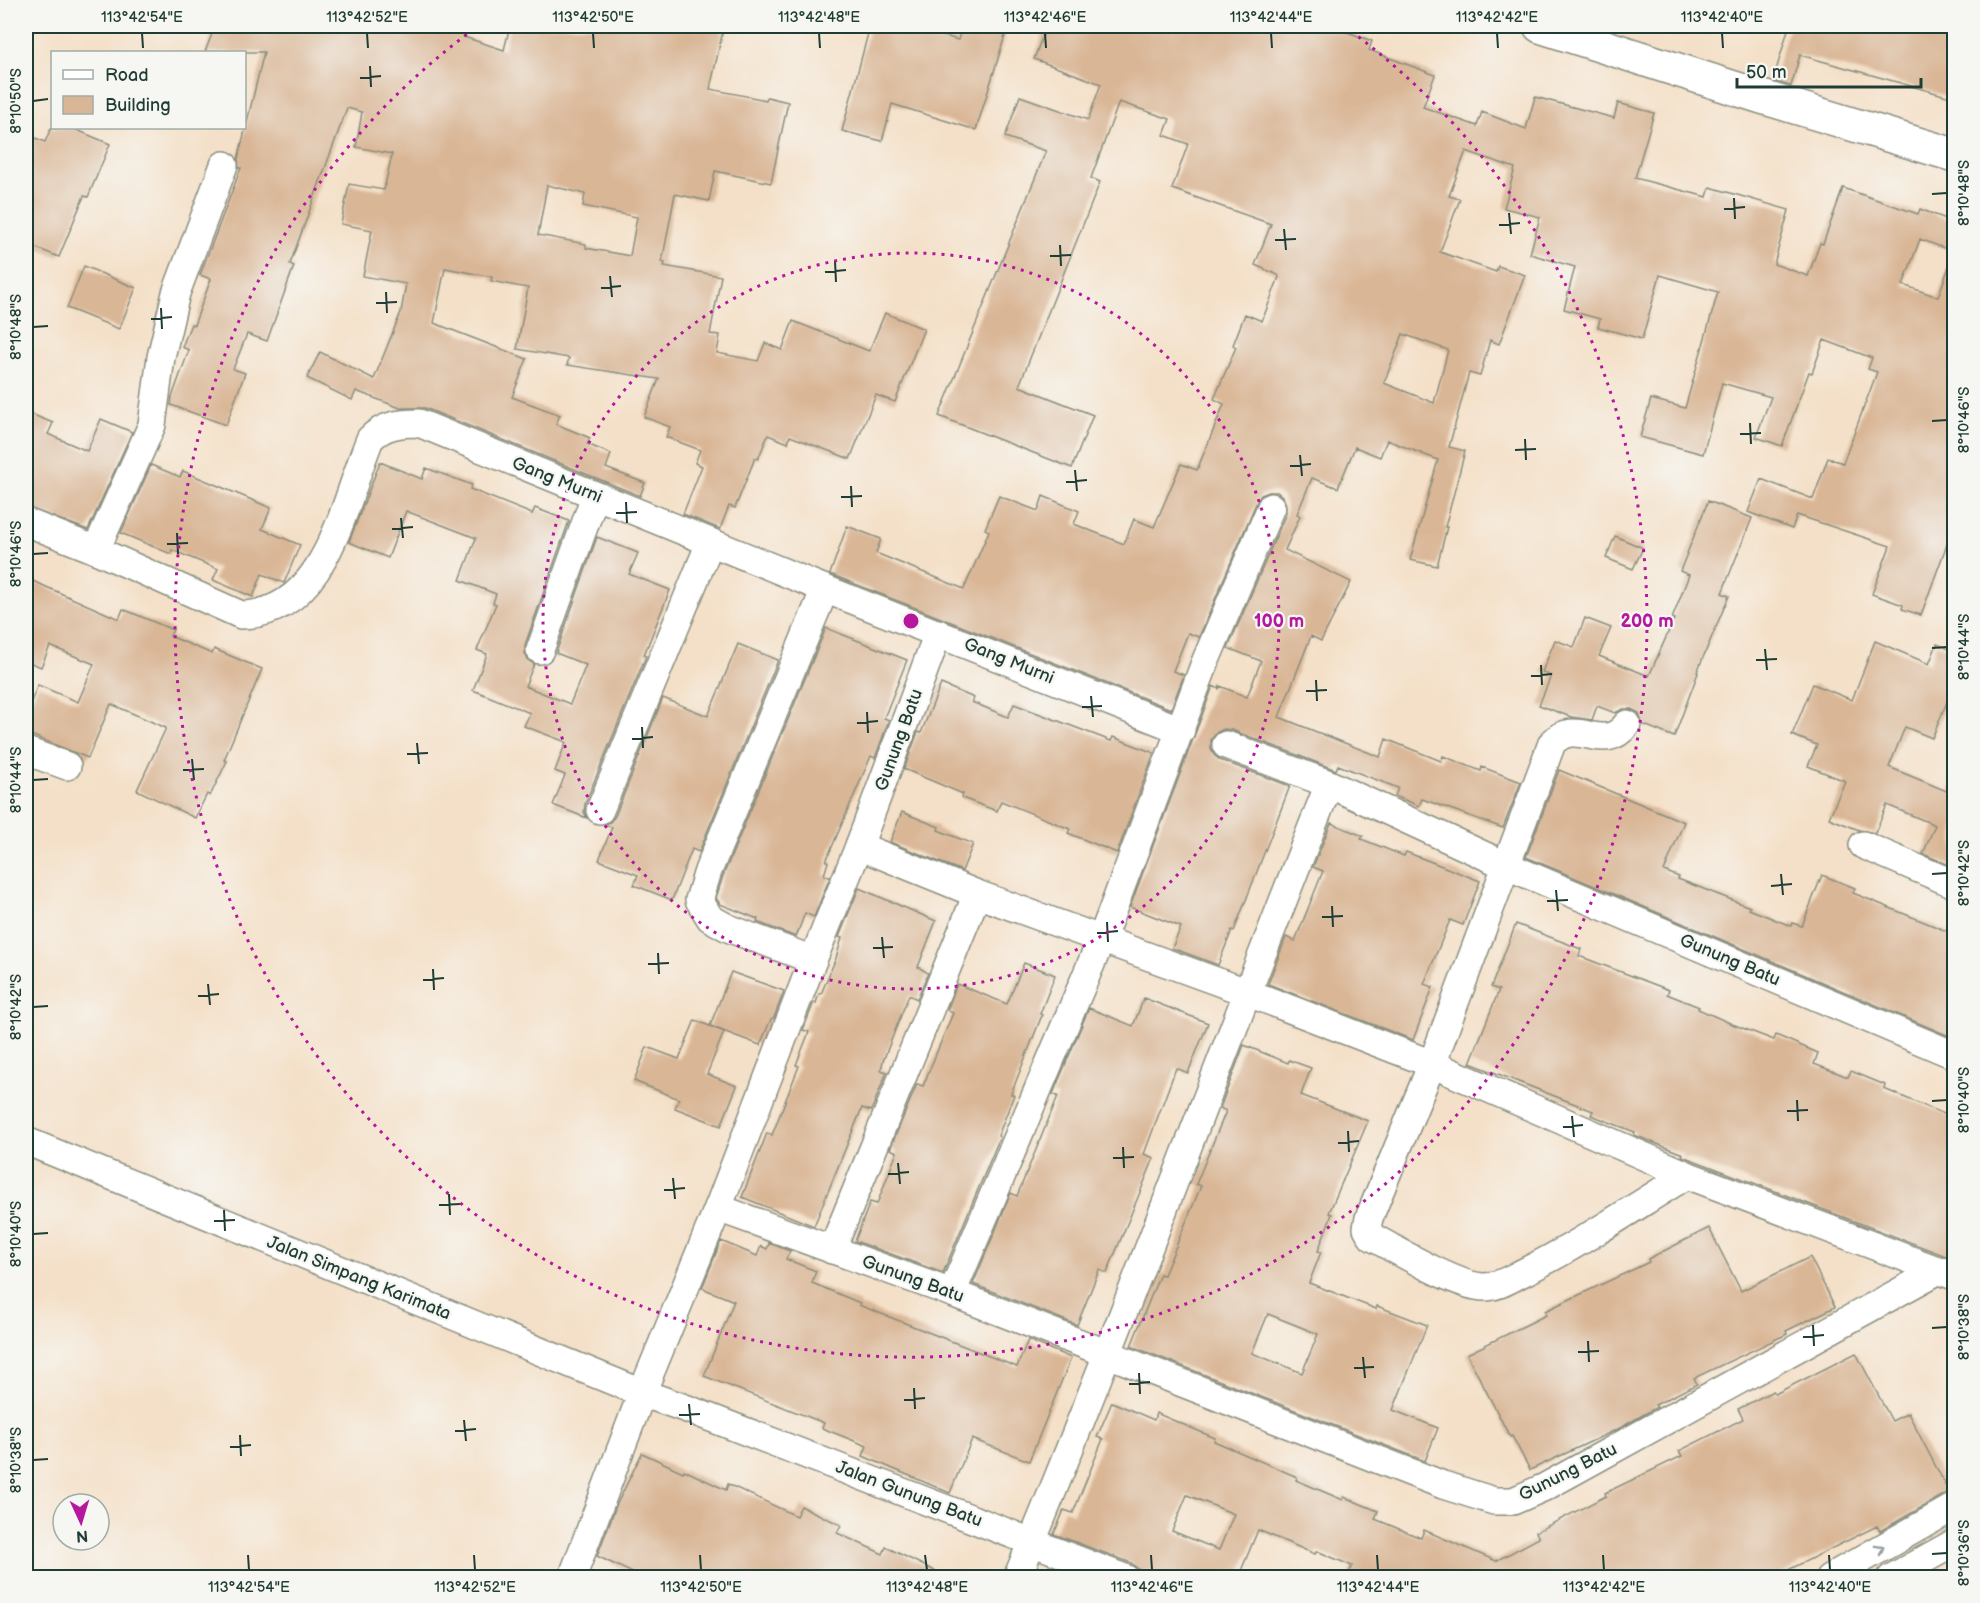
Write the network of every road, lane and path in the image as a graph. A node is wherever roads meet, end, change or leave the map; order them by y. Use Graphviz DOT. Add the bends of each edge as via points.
graph roads {
  1 [pos="1539,26"];
  2 [pos="1954,155"];
  3 [pos="224,165"];
  4 [pos="596,496"];
  5 [pos="1271,507"];
  6 [pos="26,522"];
  7 [pos="710,543"];
  8 [pos="96,550"];
  9 [pos="825,589"];
  10 [pos="938,633"];
  11 [pos="540,650"];
  12 [pos="1627,724"];
  13 [pos="1181,730"];
  14 [pos="1226,745"];
  15 [pos="26,751"];
  16 [pos="67,766"];
  17 [pos="1329,784"];
  18 [pos="600,810"];
  19 [pos="1863,845"];
  20 [pos="859,846"];
  21 [pos="1505,865"];
  22 [pos="1954,884"];
  23 [pos="977,894"];
  24 [pos="1102,938"];
  25 [pos="813,960"];
  26 [pos="1246,992"];
  27 [pos="1954,1055"];
  28 [pos="1431,1064"];
  29 [pos="26,1142"];
  30 [pos="1687,1175"];
  31 [pos="718,1208"];
  32 [pos="832,1250"];
  33 [pos="1947,1274"];
  34 [pos="952,1293"];
  35 [pos="1107,1354"];
  36 [pos="642,1393"];
  37 [pos="693,1411"];
  38 [pos="1954,1508"];
  39 [pos="1032,1541"];
  40 [pos="1954,1543"];
  41 [pos="578,1576"];
  42 [pos="1017,1578"];
  43 [pos="1125,1578"];
  44 [pos="1828,1578"];
  45 [pos="1891,1578"];
  1 -- 2 [label="highway"];
  3 -- 8 [label="street" via="176,293 161,357 152,425"];
  4 -- 7 [label="street, Gang Murni"];
  4 -- 8 [label="street, Gang Murni" via="419,423 406,423 378,430 370,440 328,551 307,583 267,611 241,615"];
  4 -- 11 [label="street"];
  5 -- 13 [label="street" via="1206,660"];
  6 -- 8 [label="street, Gang Murni"];
  7 -- 9 [label="street, Gang Murni"];
  7 -- 18 [label="street"];
  9 -- 10 [label="street, Gang Murni"];
  9 -- 25 [label="street" via="699,900 710,918 728,928"];
  10 -- 13 [label="street, Gang Murni"];
  10 -- 20 [label="street, Gunung Batu"];
  12 -- 21 [label="street" via="1618,735 1603,738 1569,732 1552,743"];
  13 -- 24 [label="street"];
  14 -- 17 [label="street, Gunung Batu"];
  15 -- 16 [label="street"];
  17 -- 21 [label="street, Gunung Batu"];
  17 -- 26 [label="street"];
  19 -- 22 [label="street"];
  20 -- 23 [label="street, Gunung Batu"];
  20 -- 25 [label="street, Gunung Batu"];
  21 -- 27 [label="street, Gunung Batu"];
  21 -- 28 [label="street"];
  23 -- 24 [label="street, Gunung Batu"];
  23 -- 32 [label="street"];
  24 -- 26 [label="street, Gunung Batu"];
  24 -- 34 [label="street"];
  25 -- 31 [label="street, Gunung Batu"];
  26 -- 28 [label="street, Gunung Batu"];
  26 -- 35 [label="street"];
  28 -- 30 [label="street, Gunung Batu"];
  28 -- 30 [label="street" via="1366,1228 1372,1237 1450,1277 1476,1287 1498,1285 1543,1263"];
  29 -- 36 [label="street, Jalan Simpang Karimata"];
  30 -- 33 [label="street, Gunung Batu"];
  31 -- 32 [label="street, Gunung Batu"];
  31 -- 36 [label="street, Gunung Batu"];
  32 -- 34 [label="street, Gunung Batu"];
  33 -- 35 [label="street, Gunung Batu" via="1513,1501 1494,1501 1443,1485"];
  34 -- 35 [label="street, Gunung Batu"];
  35 -- 39 [label="street"];
  36 -- 37 [label="street, Jalan Simpang Karimata"];
  36 -- 41 [label="street, Gunung Batu"];
  37 -- 39 [label="street, Jalan Gunung Batu"];
  44 -- 38 [label="street, one-way"];
  39 -- 42 [label="street"];
  39 -- 43 [label="street, Jalan Gunung Batu"];
  40 -- 45 [label="street"];
}
